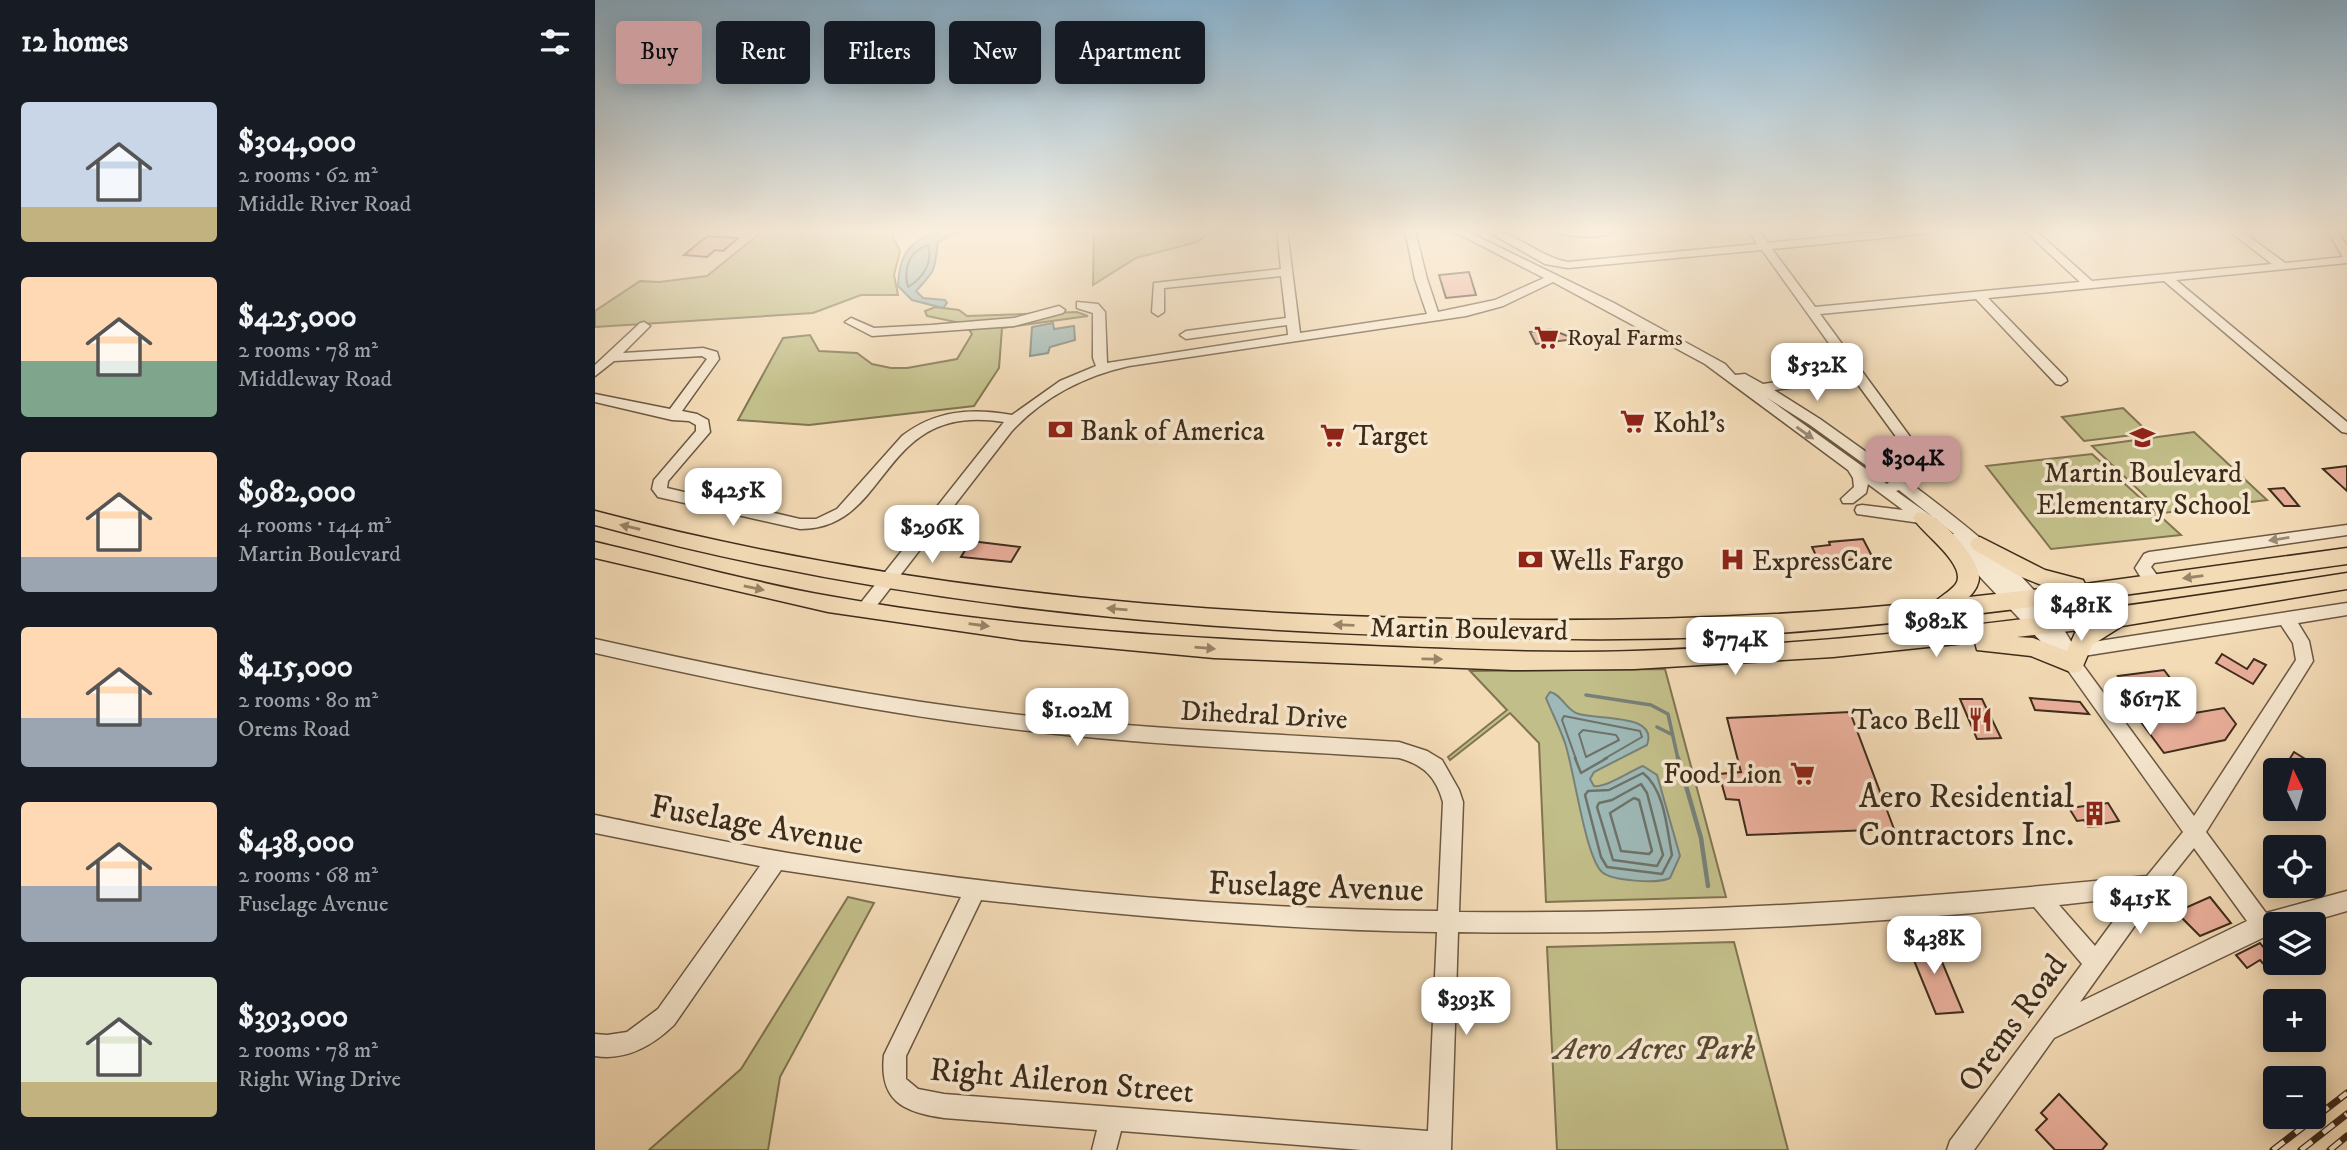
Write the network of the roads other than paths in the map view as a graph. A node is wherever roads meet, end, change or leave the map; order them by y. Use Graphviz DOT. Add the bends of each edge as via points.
graph roads {
  1 [pos="1171,284"];
  2 [pos="1287,284"];
  3 [pos="1423,284"];
  4 [pos="1540,284"];
  5 [pos="1563,284"];
  6 [pos="1794,284"];
  7 [pos="2089,284"];
  8 [pos="2092,284"];
  9 [pos="2174,284"];
  10 [pos="1979,295"];
  11 [pos="1081,306"];
  12 [pos="1059,310"];
  13 [pos="1814,311"];
  14 [pos="1158,312"];
  15 [pos="1434,317"];
  16 [pos="1292,321"];
  17 [pos="851,322"];
  18 [pos="644,326"];
  19 [pos="1186,335"];
  20 [pos="1294,338"];
  21 [pos="613,357"];
  22 [pos="1711,363"];
  23 [pos="1103,368"];
  24 [pos="595,372"];
  25 [pos="1859,374"];
  26 [pos="2061,381"];
  27 [pos="1762,388"];
  28 [pos="595,398"];
  29 [pos="672,416"];
  30 [pos="1011,425"];
  31 [pos="2345,427"];
  32 [pos="1854,468"];
  33 [pos="1893,486"];
  34 [pos="1847,499"];
  35 [pos="1862,510"];
  36 [pos="595,518"];
  37 [pos="1923,518"];
  38 [pos="2347,530"];
  39 [pos="1980,544"];
  40 [pos="595,550"];
  41 [pos="2347,556"];
  42 [pos="2149,575"];
  43 [pos="889,580"];
  44 [pos="2347,581"];
  45 [pos="2103,589"];
  46 [pos="2021,599"];
  47 [pos="1943,608"];
  48 [pos="865,609"];
  49 [pos="2347,609"];
  50 [pos="2122,617"];
  51 [pos="2286,619"];
  52 [pos="2044,626"];
  53 [pos="595,646"];
  54 [pos="1833,648"];
  55 [pos="2075,657"];
  56 [pos="595,824"];
  57 [pos="2195,832"];
  58 [pos="776,860"];
  59 [pos="2152,885"];
  60 [pos="975,891"];
  61 [pos="2039,897"];
  62 [pos="2347,901"];
  63 [pos="1449,923"];
  64 [pos="2262,925"];
  65 [pos="2095,963"];
  66 [pos="2049,1030"];
  67 [pos="595,1045"];
  68 [pos="1112,1118"];
  69 [pos="1439,1147"];
  70 [pos="1104,1150"];
  71 [pos="1959,1150"];
  1 -- 14 [label="street" via="1158,285"];
  2 -- 16 [label="street"];
  3 -- 15 [label="street"];
  4 -- 15 [label="street" via="1499,303"];
  5 -- 22 [label="street"];
  6 -- 13 [label="street"];
  7 -- 8 [label="street"];
  7 -- 10 [label="street"];
  9 -- 31 [label="street"];
  10 -- 13 [label="street"];
  10 -- 26 [label="street"];
  11 -- 23 [label="street" via="1099,312"];
  12 -- 17 [label="street" via="1014,322 931,329 872,332"];
  13 -- 25 [label="street"];
  15 -- 20 [label="street"];
  16 -- 19 [label="street"];
  16 -- 20 [label="street"];
  18 -- 21 [label="street"];
  20 -- 23 [label="street"];
  21 -- 24 [label="street"];
  21 -- 29 [label="street" via="713,355"];
  22 -- 27 [label="street"];
  22 -- 32 [label="street, one-way"];
  23 -- 30 [label="street" via="1040,399"];
  25 -- 27 [label="street"];
  25 -- 33 [label="street" via="1923,464 1921,471"];
  27 -- 33 [label="street" via="1833,434"];
  28 -- 29 [label="street"];
  29 -- 30 [label="street" via="692,417 704,427 661,480 663,493 809,525 838,517 914,433 937,421 951,418"];
  30 -- 43 [label="street"];
  32 -- 33 [label="street"];
  32 -- 34 [label="street" via="1861,489"];
  33 -- 37 [label="street"];
  33 -- 39 [label="street"];
  35 -- 37 [label="street"];
  43 -- 36 [label="main road, Martin Boulevard, one-way"];
  37 -- 46 [label="street"];
  37 -- 47 [label="main road" via="1966,565 1970,578 1967,587"];
  38 -- 42 [label="street, Martin Boulevard, one-way" via="2149,558"];
  39 -- 45 [label="main road" via="2054,583"];
  39 -- 46 [label="street"];
  40 -- 48 [label="main road, Martin Boulevard, one-way"];
  41 -- 42 [label="main road, Martin Boulevard, one-way"];
  42 -- 45 [label="main road, Martin Boulevard"];
  47 -- 43 [label="main road, Martin Boulevard, one-way" via="1760,625 1411,628 1102,608"];
  43 -- 48 [label="street"];
  44 -- 50 [label="main road, Martin Boulevard"];
  45 -- 46 [label="main road, Martin Boulevard"];
  46 -- 47 [label="main road, Martin Boulevard"];
  46 -- 52 [label="street"];
  48 -- 54 [label="main road, Martin Boulevard, one-way" via="1096,639 1392,658 1635,660"];
  49 -- 51 [label="street"];
  50 -- 52 [label="main road, Martin Boulevard"];
  50 -- 55 [label="main road" via="2091,632"];
  51 -- 55 [label="street"];
  51 -- 57 [label="street, Orems Road" via="2301,641 2305,661"];
  52 -- 54 [label="main road, Martin Boulevard"];
  52 -- 55 [label="street"];
  53 -- 63 [label="street, Dihedral Drive" via="780,686 1010,720 1416,754 1438,767 1453,802"];
  54 -- 55 [label="main road" via="2018,644"];
  55 -- 57 [label="street"];
  56 -- 58 [label="street, Fuselage Avenue"];
  57 -- 59 [label="street, Orems Road"];
  57 -- 64 [label="street"];
  58 -- 60 [label="street, Fuselage Avenue"];
  58 -- 67 [label="street" via="662,1022 621,1046"];
  59 -- 61 [label="street, Fuselage Avenue"];
  59 -- 65 [label="street, Orems Road"];
  60 -- 63 [label="street, Fuselage Avenue" via="1158,909"];
  60 -- 68 [label="street, Right Aileron Street" via="895,1055 898,1090 922,1104"];
  61 -- 63 [label="street, Fuselage Avenue" via="1740,920"];
  61 -- 65 [label="street"];
  62 -- 64 [label="street"];
  63 -- 69 [label="street, Dihedral Drive"];
  64 -- 66 [label="street"];
  65 -- 66 [label="street, Orems Road"];
  66 -- 71 [label="street, Orems Road"];
  68 -- 69 [label="street, Right Aileron Street"];
  68 -- 70 [label="street"];
}
